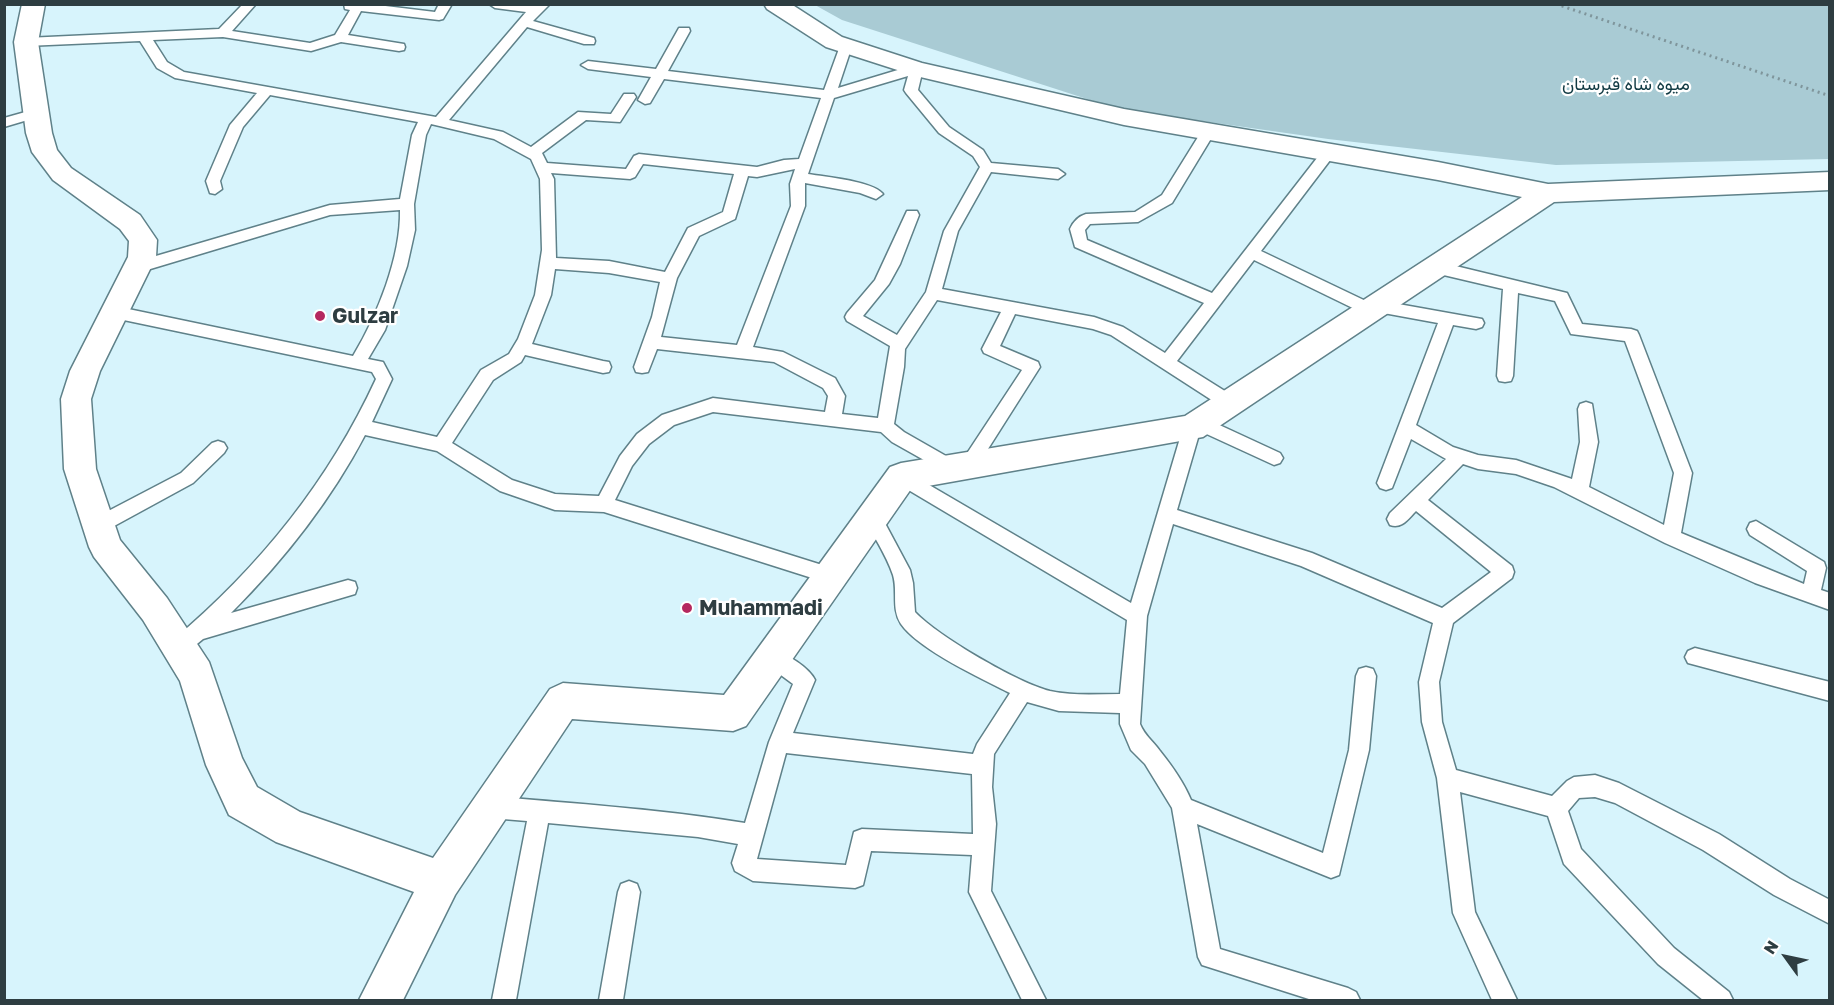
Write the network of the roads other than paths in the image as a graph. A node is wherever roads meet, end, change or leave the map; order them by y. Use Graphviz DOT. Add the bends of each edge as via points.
graph roads {
  1 [pos="34,4"];
  2 [pos="250,4"];
  3 [pos="446,4"];
  4 [pos="495,4"];
  5 [pos="775,4"];
  6 [pos="353,7"];
  7 [pos="539,7"];
  8 [pos="525,22"];
  9 [pos="684,31"];
  10 [pos="223,33"];
  11 [pos="146,38"];
  12 [pos="340,38"];
  13 [pos="589,41"];
  14 [pos="26,42"];
  15 [pos="846,46"];
  16 [pos="399,47"];
  17 [pos="588,65"];
  18 [pos="916,69"];
  19 [pos="660,74"];
  20 [pos="266,91"];
  21 [pos="829,95"];
  22 [pos="629,97"];
  23 [pos="645,100"];
  24 [pos="36,114"];
  25 [pos="432,121"];
  26 [pos="4,123"];
  27 [pos="1208,132"];
  28 [pos="1329,152"];
  29 [pos="533,153"];
  30 [pos="541,167"];
  31 [pos="987,167"];
  32 [pos="742,170"];
  33 [pos="802,170"];
  34 [pos="1058,174"];
  35 [pos="1830,181"];
  36 [pos="215,189"];
  37 [pos="1548,193"];
  38 [pos="876,194"];
  39 [pos="406,204"];
  40 [pos="912,215"];
  41 [pos="1252,253"];
  42 [pos="548,263"];
  43 [pos="137,267"];
  44 [pos="1435,267"];
  45 [pos="669,278"];
  46 [pos="1511,285"];
  47 [pos="933,293"];
  48 [pos="1215,301"];
  49 [pos="1011,307"];
  50 [pos="1373,308"];
  51 [pos="114,312"];
  52 [pos="1448,318"];
  53 [pos="1476,323"];
  54 [pos="651,342"];
  55 [pos="900,344"];
  56 [pos="521,348"];
  57 [pos="743,352"];
  58 [pos="1168,361"];
  59 [pos="357,363"];
  60 [pos="603,367"];
  61 [pos="642,368"];
  62 [pos="1505,376"];
  63 [pos="1230,403"];
  64 [pos="1586,409"];
  65 [pos="832,419"];
  66 [pos="1196,425"];
  67 [pos="885,426"];
  68 [pos="361,427"];
  69 [pos="1407,428"];
  70 [pos="441,445"];
  71 [pos="218,448"];
  72 [pos="1460,456"];
  73 [pos="1274,458"];
  74 [pos="960,467"];
  75 [pos="901,477"];
  76 [pos="1386,483"];
  77 [pos="1579,490"];
  78 [pos="1415,500"];
  79 [pos="603,504"];
  80 [pos="1167,514"];
  81 [pos="873,517"];
  82 [pos="1396,519"];
  83 [pos="99,525"];
  84 [pos="1756,529"];
  85 [pos="1671,537"];
  86 [pos="831,576"];
  87 [pos="348,588"];
  88 [pos="1810,596"];
  89 [pos="1830,602"];
  90 [pos="1137,616"];
  91 [pos="1444,618"];
  92 [pos="188,639"];
  93 [pos="1695,657"];
  94 [pos="773,658"];
  95 [pos="1366,676"];
  96 [pos="1024,689"];
  97 [pos="1830,692"];
  98 [pos="1131,704"];
  99 [pos="779,742"];
  100 [pos="983,765"];
  101 [pos="1448,778"];
  102 [pos="491,807"];
  103 [pos="1183,808"];
  104 [pos="1556,808"];
  105 [pos="540,811"];
  106 [pos="752,835"];
  107 [pos="982,845"];
  108 [pos="441,881"];
  109 [pos="629,892"];
  110 [pos="1830,913"];
  111 [pos="380,1000"];
  112 [pos="504,1000"];
  113 [pos="611,1000"];
  114 [pos="1034,1000"];
  115 [pos="1348,1000"];
  116 [pos="1505,1000"];
  117 [pos="1722,1000"];
  1 -- 14 [label="street"];
  2 -- 10 [label="lane"];
  3 -- 6 [label="lane" via="439,16"];
  4 -- 7 [label="lane"];
  5 -- 15 [label="street"];
  6 -- 12 [label="lane"];
  7 -- 8 [label="lane"];
  8 -- 13 [label="lane"];
  8 -- 25 [label="lane"];
  9 -- 19 [label="lane"];
  10 -- 11 [label="lane"];
  10 -- 12 [label="lane" via="311,47"];
  11 -- 14 [label="lane"];
  11 -- 20 [label="lane" via="162,65 180,75"];
  12 -- 16 [label="lane"];
  14 -- 24 [label="street"];
  15 -- 18 [label="street"];
  15 -- 21 [label="lane"];
  17 -- 19 [label="lane"];
  18 -- 21 [label="lane"];
  18 -- 27 [label="street"];
  18 -- 31 [label="lane" via="911,90 944,130 978,153"];
  19 -- 21 [label="lane"];
  19 -- 23 [label="lane"];
  20 -- 25 [label="lane"];
  20 -- 36 [label="lane" via="237,125 213,181"];
  21 -- 33 [label="lane"];
  22 -- 29 [label="lane" via="615,119 583,115"];
  24 -- 26 [label="lane"];
  24 -- 43 [label="street" via="45,152 62,174 130,222 143,240"];
  25 -- 29 [label="lane" via="498,135"];
  25 -- 39 [label="lane" via="419,135"];
  27 -- 28 [label="street"];
  27 -- 48 [label="lane" via="1167,199 1138,217 1086,219 1077,229 1080,243"];
  28 -- 37 [label="street"];
  28 -- 41 [label="lane"];
  29 -- 30 [label="lane"];
  30 -- 32 [label="lane" via="630,174 639,159"];
  30 -- 42 [label="lane" via="547,179"];
  31 -- 34 [label="lane"];
  31 -- 47 [label="lane" via="951,231"];
  32 -- 33 [label="lane" via="784,165"];
  32 -- 45 [label="lane" via="730,215 693,232"];
  33 -- 38 [label="lane"];
  33 -- 57 [label="lane" via="796,184 798,206"];
  35 -- 37 [label="street"];
  37 -- 44 [label="street"];
  39 -- 43 [label="lane" via="330,210"];
  39 -- 59 [label="lane" via="408,230 399,266 377,330"];
  40 -- 55 [label="lane" via="881,284 853,317"];
  41 -- 48 [label="lane"];
  41 -- 50 [label="lane"];
  42 -- 45 [label="lane" via="609,267"];
  42 -- 56 [label="lane" via="543,295"];
  43 -- 51 [label="street"];
  44 -- 46 [label="lane"];
  44 -- 50 [label="street"];
  45 -- 54 [label="lane"];
  46 -- 62 [label="lane"];
  46 -- 85 [label="lane" via="1561,297 1577,330 1631,335 1683,473"];
  47 -- 49 [label="lane"];
  47 -- 55 [label="lane"];
  48 -- 58 [label="lane"];
  49 -- 58 [label="lane" via="1094,323 1117,331"];
  49 -- 74 [label="lane" via="990,349 1032,367"];
  50 -- 52 [label="lane"];
  50 -- 63 [label="street"];
  51 -- 59 [label="lane"];
  51 -- 83 [label="street" via="76,399 80,469"];
  52 -- 53 [label="lane"];
  52 -- 69 [label="lane"];
  54 -- 57 [label="lane"];
  54 -- 61 [label="lane"];
  55 -- 67 [label="lane"];
  56 -- 60 [label="lane"];
  56 -- 70 [label="lane" via="515,358 487,375"];
  57 -- 65 [label="lane" via="777,356 829,383 837,396"];
  58 -- 63 [label="lane"];
  59 -- 68 [label="lane" via="377,367 384,379"];
  63 -- 66 [label="street"];
  64 -- 77 [label="lane" via="1589,442"];
  65 -- 67 [label="lane"];
  65 -- 79 [label="lane" via="713,405 668,420 643,439"];
  66 -- 73 [label="lane"];
  66 -- 74 [label="street"];
  66 -- 80 [label="lane"];
  67 -- 74 [label="lane" via="898,437"];
  68 -- 70 [label="lane"];
  68 -- 92 [label="lane" via="294,526 234,598"];
  69 -- 72 [label="lane"];
  69 -- 76 [label="lane"];
  70 -- 79 [label="lane" via="506,486 555,502"];
  71 -- 83 [label="lane" via="187,478"];
  72 -- 77 [label="lane" via="1516,466"];
  72 -- 78 [label="lane"];
  74 -- 75 [label="street"];
  75 -- 81 [label="street"];
  75 -- 90 [label="lane"];
  77 -- 85 [label="lane"];
  78 -- 82 [label="lane"];
  78 -- 91 [label="lane" via="1505,572"];
  79 -- 86 [label="lane"];
  80 -- 90 [label="lane"];
  80 -- 91 [label="lane" via="1305,560"];
  81 -- 86 [label="street"];
  81 -- 96 [label="lane" via="904,580 902,600 915,627 944,648"];
  83 -- 92 [label="street" via="106,547 155,609"];
  84 -- 88 [label="lane" via="1817,568"];
  85 -- 88 [label="lane"];
  86 -- 94 [label="street"];
  87 -- 92 [label="lane"];
  88 -- 89 [label="lane"];
  90 -- 98 [label="lane"];
  91 -- 101 [label="lane" via="1429,682 1432,722"];
  92 -- 108 [label="street" via="225,765 243,801 290,828"];
  93 -- 97 [label="lane"];
  94 -- 99 [label="lane" via="805,680"];
  94 -- 102 [label="street" via="734,713 563,701"];
  95 -- 103 [label="lane" via="1359,750 1330,867"];
  96 -- 98 [label="lane" via="1072,704"];
  96 -- 100 [label="lane" via="984,751"];
  98 -- 103 [label="lane" via="1130,724 1138,743 1152,757"];
  99 -- 100 [label="lane"];
  99 -- 106 [label="lane"];
  100 -- 107 [label="lane"];
  101 -- 104 [label="lane"];
  101 -- 116 [label="lane" via="1464,913"];
  102 -- 105 [label="lane"];
  102 -- 108 [label="street"];
  103 -- 115 [label="lane" via="1210,957"];
  104 -- 110 [label="lane" via="1574,788 1595,786 1619,794 1711,842"];
  104 -- 117 [label="lane" via="1572,856 1666,956"];
  105 -- 106 [label="lane"];
  105 -- 112 [label="lane"];
  106 -- 107 [label="lane" via="743,863 753,870 855,877 862,840"];
  107 -- 114 [label="lane" via="980,892"];
  108 -- 111 [label="street"];
  109 -- 113 [label="lane"];
}
